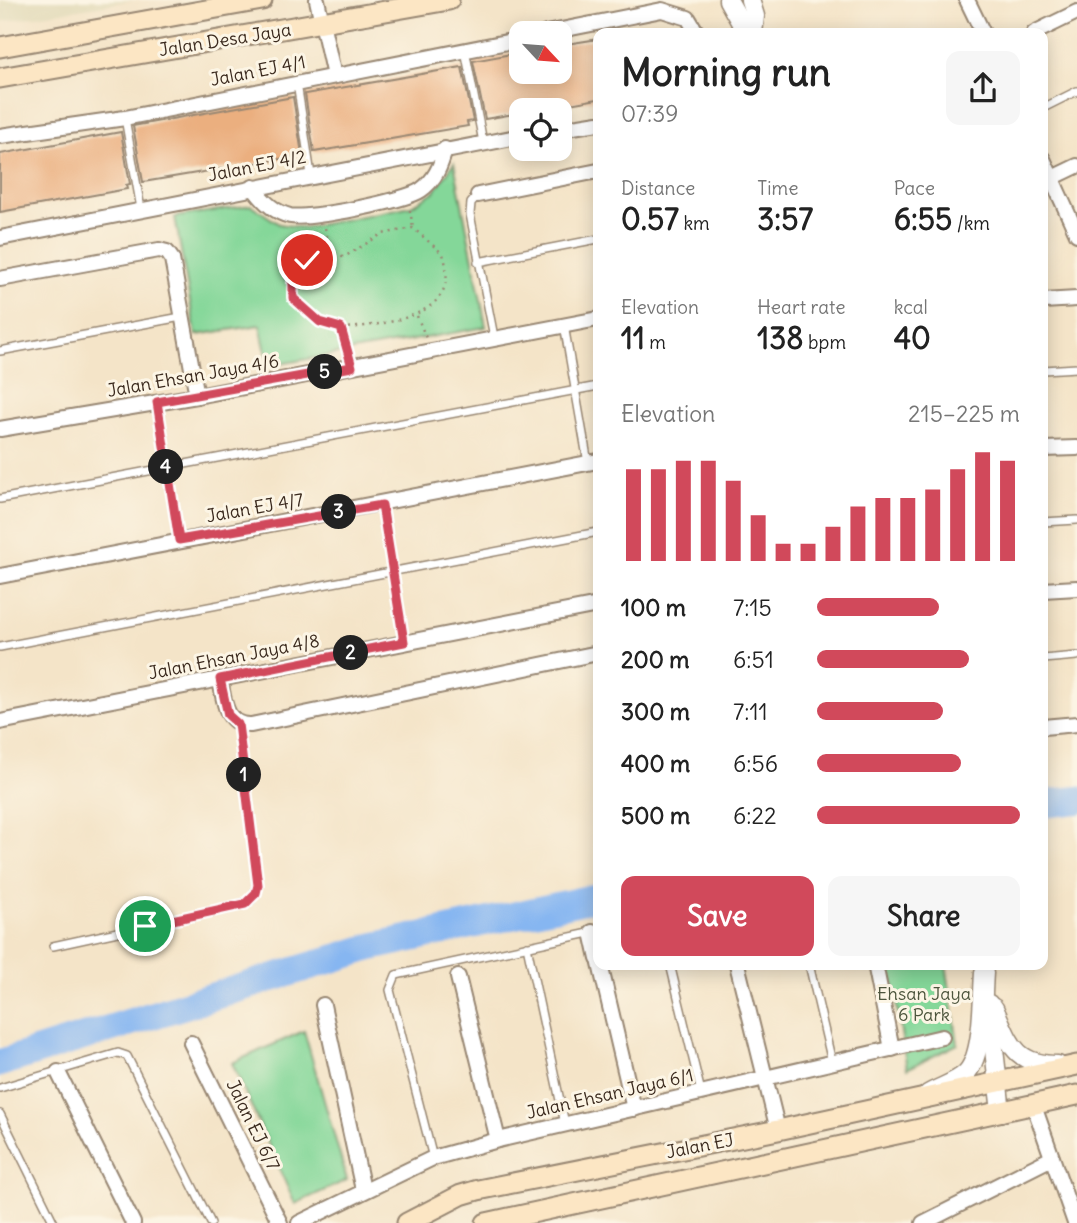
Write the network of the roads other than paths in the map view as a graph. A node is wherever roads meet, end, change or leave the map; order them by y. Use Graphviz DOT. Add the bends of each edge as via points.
graph roads {
  1 [pos="262,0"];
  2 [pos="317,0"];
  3 [pos="449,0"];
  4 [pos="623,0"];
  5 [pos="728,0"];
  6 [pos="750,0"];
  7 [pos="967,0"];
  8 [pos="1077,12"];
  9 [pos="626,16"];
  10 [pos="322,24"];
  11 [pos="572,28"];
  12 [pos="694,28"];
  13 [pos="746,28"];
  14 [pos="753,28"];
  15 [pos="981,28"];
  16 [pos="1044,28"];
  17 [pos="509,41"];
  18 [pos="0,47"];
  19 [pos="465,50"];
  20 [pos="334,76"];
  21 [pos="0,78"];
  22 [pos="297,83"];
  23 [pos="1077,91"];
  24 [pos="1048,106"];
  25 [pos="125,118"];
  26 [pos="593,124"];
  27 [pos="572,127"];
  28 [pos="0,136"];
  29 [pos="509,137"];
  30 [pos="483,142"];
  31 [pos="444,149"];
  32 [pos="1077,166"];
  33 [pos="1048,170"];
  34 [pos="593,172"];
  35 [pos="310,175"];
  36 [pos="1052,178"];
  37 [pos="253,187"];
  38 [pos="478,195"];
  39 [pos="141,209"];
  40 [pos="1077,234"];
  41 [pos="0,237"];
  42 [pos="593,240"];
  43 [pos="478,262"];
  44 [pos="0,279"];
  45 [pos="1077,299"];
  46 [pos="1048,301"];
  47 [pos="181,317"];
  48 [pos="593,320"];
  49 [pos="564,326"];
  50 [pos="494,337"];
  51 [pos="0,351"];
  52 [pos="1077,368"];
  53 [pos="1048,370"];
  54 [pos="593,387"];
  55 [pos="576,391"];
  56 [pos="197,396"];
  57 [pos="157,402"];
  58 [pos="0,429"];
  59 [pos="1077,448"];
  60 [pos="1048,449"];
  61 [pos="593,462"];
  62 [pos="166,468"];
  63 [pos="0,499"];
  64 [pos="382,505"];
  65 [pos="1077,520"];
  66 [pos="1048,522"];
  67 [pos="593,533"];
  68 [pos="179,540"];
  69 [pos="393,571"];
  70 [pos="0,576"];
  71 [pos="1077,588"];
  72 [pos="1048,590"];
  73 [pos="593,606"];
  74 [pos="404,642"];
  75 [pos="0,647"];
  76 [pos="593,654"];
  77 [pos="1077,656"];
  78 [pos="1048,659"];
  79 [pos="220,679"];
  80 [pos="0,722"];
  81 [pos="238,724"];
  82 [pos="1077,724"];
  83 [pos="1048,727"];
  84 [pos="593,931"];
  85 [pos="53,946"];
  86 [pos="527,946"];
  87 [pos="601,970"];
  88 [pos="671,970"];
  89 [pos="738,970"];
  90 [pos="810,970"];
  91 [pos="876,970"];
  92 [pos="983,970"];
  93 [pos="983,970"];
  94 [pos="458,977"];
  95 [pos="987,992"];
  96 [pos="323,1005"];
  97 [pos="942,1037"];
  98 [pos="191,1043"];
  99 [pos="892,1049"];
  100 [pos="832,1063"];
  101 [pos="1077,1065"];
  102 [pos="58,1072"];
  103 [pos="765,1078"];
  104 [pos="998,1082"];
  105 [pos="0,1088"];
  106 [pos="701,1093"];
  107 [pos="1077,1095"];
  108 [pos="921,1097"];
  109 [pos="1034,1106"];
  110 [pos="634,1109"];
  111 [pos="1002,1112"];
  112 [pos="0,1114"];
  113 [pos="566,1124"];
  114 [pos="778,1130"];
  115 [pos="498,1140"];
  116 [pos="433,1158"];
  117 [pos="1052,1158"];
  118 [pos="363,1190"];
  119 [pos="326,1217"];
  120 [pos="54,1223"];
  121 [pos="133,1223"];
  122 [pos="211,1223"];
  123 [pos="280,1223"];
  124 [pos="299,1223"];
  125 [pos="407,1223"];
  126 [pos="486,1223"];
  127 [pos="923,1223"];
  128 [pos="1075,1223"];
  1 -- 18 [label="main road, Jalan Desa Jaya"];
  2 -- 10 [label="street"];
  3 -- 10 [label="main road, Jalan Desa Jaya"];
  4 -- 9 [label="street"];
  5 -- 13 [label="street"];
  6 -- 14 [label="street"];
  7 -- 15 [label="street"];
  8 -- 16 [label="street"];
  9 -- 11 [label="street"];
  9 -- 12 [label="street" via="674,11 688,18"];
  10 -- 20 [label="street"];
  10 -- 21 [label="main road, Jalan Desa Jaya"];
  17 -- 19 [label="street, Jalan EJ 4/1"];
  19 -- 20 [label="street, Jalan EJ 4/1"];
  19 -- 30 [label="lane"];
  20 -- 22 [label="street, Jalan EJ 4/1"];
  22 -- 25 [label="street, Jalan EJ 4/1"];
  22 -- 35 [label="lane"];
  23 -- 24 [label="lane"];
  25 -- 28 [label="street, Jalan EJ 4/1"];
  25 -- 39 [label="lane"];
  26 -- 27 [label="street"];
  29 -- 30 [label="street, Jalan EJ 4/2"];
  30 -- 31 [label="street, Jalan EJ 4/2"];
  31 -- 35 [label="street, Jalan EJ 4/2"];
  31 -- 37 [label="street" via="433,178 408,197 321,215 281,213 268,206"];
  32 -- 36 [label="street"];
  33 -- 36 [label="street"];
  34 -- 38 [label="street"];
  35 -- 37 [label="street, Jalan EJ 4/2"];
  36 -- 40 [label="street"];
  37 -- 39 [label="street, Jalan EJ 4/2"];
  38 -- 43 [label="lane" via="470,214"];
  39 -- 41 [label="street, Jalan EJ 4/2"];
  42 -- 43 [label="lane"];
  43 -- 50 [label="lane"];
  44 -- 47 [label="street" via="163,250 172,259"];
  45 -- 46 [label="street"];
  47 -- 51 [label="lane"];
  47 -- 56 [label="street"];
  48 -- 49 [label="street, Jalan Ehsan Jaya 4/6"];
  49 -- 50 [label="street, Jalan Ehsan Jaya 4/6"];
  49 -- 55 [label="lane"];
  50 -- 56 [label="street, Jalan Ehsan Jaya 4/6"];
  52 -- 53 [label="lane"];
  54 -- 55 [label="lane"];
  55 -- 61 [label="lane"];
  55 -- 62 [label="lane"];
  56 -- 57 [label="street, Jalan Ehsan Jaya 4/6"];
  57 -- 58 [label="street, Jalan Ehsan Jaya 4/6"];
  57 -- 62 [label="lane"];
  59 -- 60 [label="street"];
  61 -- 64 [label="street, Jalan EJ 4/7"];
  62 -- 63 [label="lane"];
  62 -- 68 [label="lane"];
  64 -- 68 [label="street, Jalan EJ 4/7"];
  64 -- 69 [label="lane"];
  65 -- 66 [label="lane"];
  67 -- 69 [label="lane"];
  68 -- 70 [label="street, Jalan EJ 4/7"];
  69 -- 74 [label="lane"];
  69 -- 75 [label="lane"];
  71 -- 72 [label="street"];
  73 -- 74 [label="street, Jalan Ehsan Jaya 4/8"];
  74 -- 79 [label="street, Jalan Ehsan Jaya 4/8"];
  76 -- 81 [label="street"];
  77 -- 78 [label="lane"];
  79 -- 80 [label="street, Jalan Ehsan Jaya 4/8"];
  79 -- 81 [label="street" via="228,715"];
  81 -- 85 [label="lane" via="258,885 251,900"];
  82 -- 83 [label="street"];
  84 -- 86 [label="lane"];
  86 -- 113 [label="lane"];
  86 -- 116 [label="lane" via="392,979 390,990"];
  87 -- 110 [label="street"];
  88 -- 106 [label="lane"];
  89 -- 103 [label="street"];
  90 -- 100 [label="lane"];
  91 -- 99 [label="street"];
  92 -- 95 [label="street"];
  93 -- 108 [label="street" via="972,1064 964,1074"];
  94 -- 115 [label="street"];
  95 -- 101 [label="street" via="1020,1055 1037,1064"];
  95 -- 104 [label="street"];
  96 -- 118 [label="street"];
  97 -- 99 [label="street, Jalan Ehsan Jaya 6/1"];
  98 -- 123 [label="street, Jalan EJ 6/7"];
  99 -- 100 [label="street, Jalan Ehsan Jaya 6/1"];
  100 -- 103 [label="street, Jalan Ehsan Jaya 6/1"];
  101 -- 104 [label="main road, Jalan EJ"];
  102 -- 105 [label="lane"];
  102 -- 121 [label="street"];
  102 -- 122 [label="lane" via="118,1053 127,1056"];
  103 -- 106 [label="street, Jalan Ehsan Jaya 6/1"];
  103 -- 114 [label="street"];
  104 -- 108 [label="main road, Jalan EJ"];
  104 -- 111 [label="street"];
  106 -- 110 [label="street, Jalan Ehsan Jaya 6/1"];
  107 -- 109 [label="main road, Jalan EJ"];
  108 -- 114 [label="main road, Jalan EJ"];
  109 -- 111 [label="main road, Jalan EJ"];
  109 -- 117 [label="street"];
  110 -- 113 [label="street, Jalan Ehsan Jaya 6/1"];
  111 -- 126 [label="main road, Jalan EJ"];
  112 -- 120 [label="lane"];
  113 -- 115 [label="street, Jalan Ehsan Jaya 6/1"];
  114 -- 125 [label="main road, Jalan EJ" via="478,1190"];
  115 -- 116 [label="street, Jalan Ehsan Jaya 6/1"];
  116 -- 118 [label="street, Jalan Ehsan Jaya 6/1"];
  117 -- 127 [label="street"];
  117 -- 128 [label="street"];
  118 -- 119 [label="street, Jalan Ehsan Jaya 6/1"];
  119 -- 124 [label="street, Jalan Ehsan Jaya 6/1"];
}
